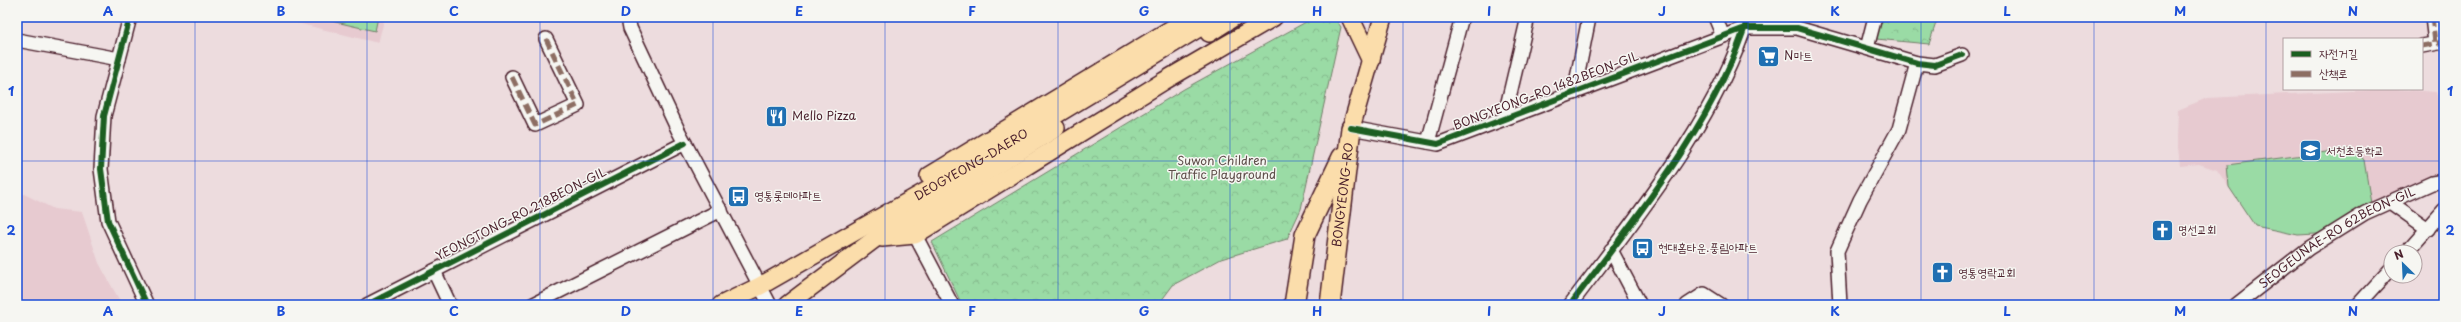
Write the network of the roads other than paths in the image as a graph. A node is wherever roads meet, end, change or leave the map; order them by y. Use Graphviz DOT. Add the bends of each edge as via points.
graph roads {
  1 [pos="130,17"];
  2 [pos="628,17"];
  3 [pos="1191,17"];
  4 [pos="1217,17"];
  5 [pos="1234,17"];
  6 [pos="1274,17"];
  7 [pos="1350,17"];
  8 [pos="1383,17"];
  9 [pos="1462,17"];
  10 [pos="1528,17"];
  11 [pos="1589,17"];
  12 [pos="1715,17"];
  13 [pos="1875,17"];
  14 [pos="2432,17"];
  15 [pos="1747,22"];
  16 [pos="1723,36"];
  17 [pos="546,39"];
  18 [pos="17,40"];
  19 [pos="2440,43"];
  20 [pos="2423,46"];
  21 [pos="1867,48"];
  22 [pos="1962,55"];
  23 [pos="119,59"];
  24 [pos="1370,61"];
  25 [pos="1917,63"];
  26 [pos="512,77"];
  27 [pos="1574,93"];
  28 [pos="1504,119"];
  29 [pos="1350,135"];
  30 [pos="1428,142"];
  31 [pos="685,143"];
  32 [pos="997,158"];
  33 [pos="2444,181"];
  34 [pos="2390,202"];
  35 [pos="721,210"];
  36 [pos="2444,210"];
  37 [pos="2428,229"];
  38 [pos="872,232"];
  39 [pos="915,235"];
  40 [pos="2414,244"];
  41 [pos="1611,250"];
  42 [pos="434,271"];
  43 [pos="2383,278"];
  44 [pos="760,286"];
  45 [pos="147,305"];
  46 [pos="367,305"];
  47 [pos="450,305"];
  48 [pos="532,305"];
  49 [pos="721,305"];
  50 [pos="770,305"];
  51 [pos="787,305"];
  52 [pos="952,305"];
  53 [pos="1294,305"];
  54 [pos="1330,305"];
  55 [pos="1570,305"];
  56 [pos="1640,305"];
  57 [pos="1687,305"];
  58 [pos="1721,305"];
  59 [pos="1840,305"];
  60 [pos="2236,305"];
  61 [pos="2358,305"];
  1 -- 23 [label="street"];
  2 -- 31 [label="street" via="630,28"];
  3 -- 38 [label="main road" via="899,194"];
  4 -- 32 [label="main road, DEOGYEONG-DAERO"];
  5 -- 32 [label="main road, DEOGYEONG-DAERO"];
  6 -- 39 [label="main road" via="1157,85"];
  7 -- 24 [label="main road"];
  8 -- 24 [label="main road, BONGYEONG-RO"];
  9 -- 30 [label="street, BONGYEONG-RO 1482BEON-GIL"];
  10 -- 28 [label="street, BONGYEONG-RO 1482BEON-GIL"];
  11 -- 27 [label="street, BONGYEONG-RO 1482BEON-GIL"];
  12 -- 16 [label="street"];
  13 -- 21 [label="street"];
  14 -- 19 [label="street"];
  15 -- 16 [label="street, BONGYEONG-RO 1482BEON-GIL"];
  15 -- 21 [label="street, BONGYEONG-RO 1482BEON-GIL" via="1797,28"];
  15 -- 41 [label="street" via="1739,49 1687,145"];
  16 -- 27 [label="street, BONGYEONG-RO 1482BEON-GIL"];
  17 -- 26 [label="street" via="578,105 535,125"];
  18 -- 23 [label="street"];
  19 -- 20 [label="street"];
  21 -- 25 [label="street, BONGYEONG-RO 1482BEON-GIL"];
  22 -- 25 [label="street, BONGYEONG-RO 1482BEON-GIL" via="1935,66"];
  23 -- 45 [label="street" via="104,116 101,169 108,221"];
  24 -- 29 [label="main road, BONGYEONG-RO"];
  25 -- 59 [label="street" via="1899,129 1860,200 1837,251"];
  27 -- 28 [label="street, BONGYEONG-RO 1482BEON-GIL"];
  28 -- 30 [label="street, BONGYEONG-RO 1482BEON-GIL" via="1438,144"];
  29 -- 30 [label="street, BONGYEONG-RO 1482BEON-GIL"];
  29 -- 53 [label="highway" via="1304,235"];
  29 -- 54 [label="highway, BONGYEONG-RO"];
  31 -- 35 [label="street"];
  31 -- 42 [label="street, YEONGTONG-RO 218BEON-GIL"];
  32 -- 38 [label="main road, DEOGYEONG-DAERO"];
  33 -- 34 [label="street, SEOGEUNAE-RO 62BEON-GIL" via="2432,183"];
  34 -- 37 [label="street"];
  34 -- 60 [label="street, SEOGEUNAE-RO 62BEON-GIL" via="2365,213 2309,248"];
  35 -- 44 [label="street"];
  35 -- 48 [label="street"];
  36 -- 37 [label="street"];
  37 -- 40 [label="street"];
  38 -- 39 [label="main road"];
  38 -- 44 [label="main road, DEOGYEONG-DAERO" via="787,269"];
  38 -- 51 [label="main road, DEOGYEONG-DAERO"];
  39 -- 52 [label="street"];
  41 -- 55 [label="street"];
  41 -- 56 [label="street"];
  42 -- 46 [label="street, YEONGTONG-RO 218BEON-GIL"];
  42 -- 47 [label="street"];
  43 -- 61 [label="street"];
  44 -- 49 [label="main road, DEOGYEONG-DAERO"];
  44 -- 50 [label="street"];
  57 -- 58 [label="street" via="1704,294"];
}
